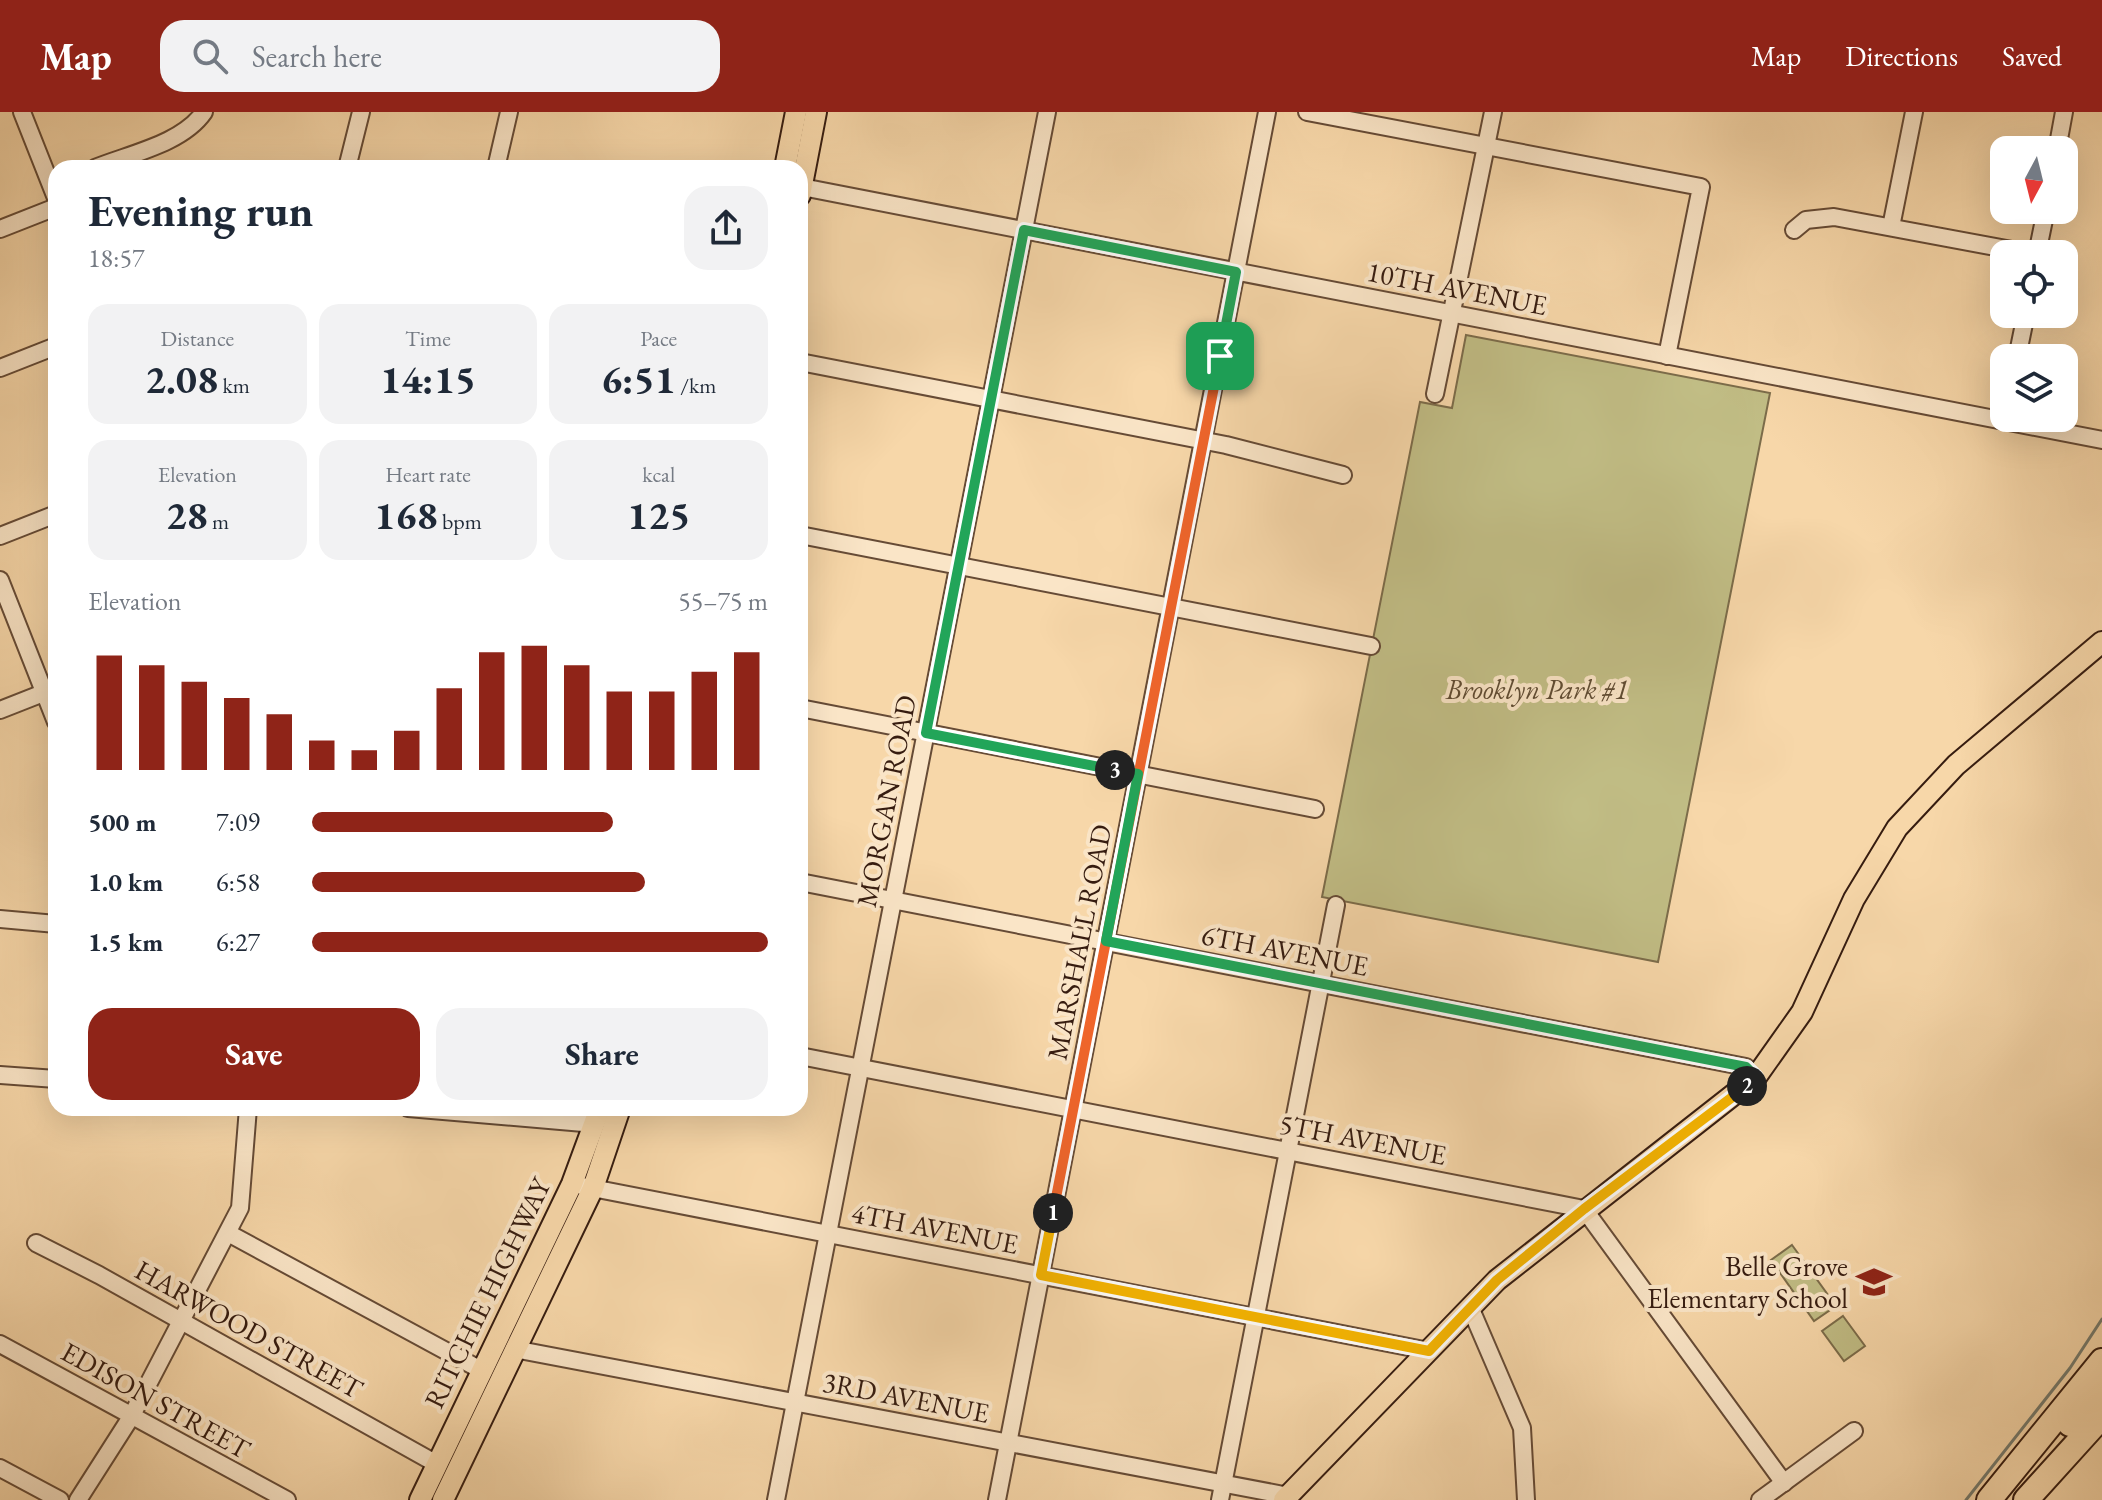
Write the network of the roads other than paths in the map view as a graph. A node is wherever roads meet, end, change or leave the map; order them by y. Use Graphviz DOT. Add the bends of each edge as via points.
graph roads {
  1 [pos="22,112"];
  2 [pos="204,112"];
  3 [pos="361,112"];
  4 [pos="509,112"];
  5 [pos="796,112"];
  6 [pos="816,112"];
  7 [pos="1047,112"];
  8 [pos="1267,112"];
  9 [pos="1307,112"];
  10 [pos="1493,112"];
  11 [pos="1914,112"];
  12 [pos="2064,112"];
  13 [pos="2060,136"];
  14 [pos="1486,146"];
  15 [pos="115,160"];
  16 [pos="349,160"];
  17 [pos="498,160"];
  18 [pos="787,160"];
  19 [pos="807,160"];
  20 [pos="48,175"];
  21 [pos="808,192"];
  22 [pos="48,210"];
  23 [pos="1891,227"];
  24 [pos="0,229"];
  25 [pos="1024,230"];
  26 [pos="1794,230"];
  27 [pos="1990,246"];
  28 [pos="1236,272"];
  29 [pos="1451,313"];
  30 [pos="48,349"];
  31 [pos="1667,356"];
  32 [pos="808,364"];
  33 [pos="0,368"];
  34 [pos="1435,394"];
  35 [pos="991,400"];
  36 [pos="1990,417"];
  37 [pos="2063,432"];
  38 [pos="2102,440"];
  39 [pos="1203,442"];
  40 [pos="1343,475"];
  41 [pos="48,517"];
  42 [pos="0,536"];
  43 [pos="808,537"];
  44 [pos="959,565"];
  45 [pos="0,580"];
  46 [pos="1171,607"];
  47 [pos="2102,642"];
  48 [pos="1371,646"];
  49 [pos="48,686"];
  50 [pos="48,691"];
  51 [pos="0,710"];
  52 [pos="808,710"];
  53 [pos="926,733"];
  54 [pos="1138,774"];
  55 [pos="1315,809"];
  56 [pos="808,884"];
  57 [pos="893,900"];
  58 [pos="1336,905"];
  59 [pos="0,919"];
  60 [pos="48,923"];
  61 [pos="1106,941"];
  62 [pos="1321,983"];
  63 [pos="808,1058"];
  64 [pos="860,1068"];
  65 [pos="0,1075"];
  66 [pos="1756,1077"];
  67 [pos="48,1078"];
  68 [pos="1073,1109"];
  69 [pos="247,1116"];
  70 [pos="598,1116"];
  71 [pos="617,1116"];
  72 [pos="1288,1151"];
  73 [pos="572,1184"];
  74 [pos="593,1188"];
  75 [pos="1584,1209"];
  76 [pos="228,1233"];
  77 [pos="828,1234"];
  78 [pos="36,1243"];
  79 [pos="1041,1275"];
  80 [pos="1470,1307"];
  81 [pos="1256,1317"];
  82 [pos="179,1322"];
  83 [pos="0,1344"];
  84 [pos="514,1349"];
  85 [pos="1429,1351"];
  86 [pos="2102,1361"];
  87 [pos="481,1370"];
  88 [pos="2102,1391"];
  89 [pos="795,1402"];
  90 [pos="2102,1416"];
  91 [pos="131,1417"];
  92 [pos="1854,1431"];
  93 [pos="1008,1442"];
  94 [pos="435,1463"];
  95 [pos="0,1468"];
  96 [pos="1784,1483"];
  97 [pos="1221,1492"];
  98 [pos="1523,1497"];
  99 [pos="1287,1498"];
  100 [pos="60,1500"];
  101 [pos="78,1500"];
  102 [pos="287,1500"];
  103 [pos="420,1500"];
  104 [pos="443,1500"];
  105 [pos="776,1500"];
  106 [pos="997,1500"];
  107 [pos="1760,1500"];
  108 [pos="1989,1500"];
  109 [pos="2000,1500"];
  110 [pos="2026,1500"];
  1 -- 20 [label="street"];
  2 -- 15 [label="street" via="177,135"];
  3 -- 16 [label="street"];
  4 -- 17 [label="street"];
  5 -- 18 [label="main road"];
  6 -- 19 [label="main road"];
  7 -- 25 [label="street, MORGAN ROAD"];
  8 -- 28 [label="street, MARSHALL ROAD"];
  9 -- 14 [label="street"];
  10 -- 14 [label="street"];
  11 -- 23 [label="street"];
  12 -- 13 [label="street"];
  14 -- 29 [label="street"];
  14 -- 31 [label="street" via="1701,187"];
  21 -- 25 [label="street, 10TH AVENUE"];
  22 -- 24 [label="street"];
  23 -- 26 [label="street" via="1820,217"];
  23 -- 27 [label="street"];
  25 -- 28 [label="street, 10TH AVENUE"];
  25 -- 35 [label="street, MORGAN ROAD"];
  28 -- 29 [label="street, 10TH AVENUE"];
  28 -- 39 [label="street, MARSHALL ROAD"];
  29 -- 31 [label="street, 10TH AVENUE"];
  29 -- 34 [label="street"];
  30 -- 33 [label="street"];
  31 -- 36 [label="street, 10TH AVENUE"];
  32 -- 35 [label="street"];
  35 -- 39 [label="street"];
  35 -- 44 [label="street, MORGAN ROAD"];
  37 -- 38 [label="street, 10TH AVENUE"];
  39 -- 40 [label="street"];
  39 -- 46 [label="street, MARSHALL ROAD"];
  41 -- 42 [label="street"];
  43 -- 44 [label="street"];
  44 -- 46 [label="street"];
  44 -- 53 [label="street, MORGAN ROAD"];
  45 -- 49 [label="street"];
  46 -- 48 [label="street"];
  46 -- 54 [label="street, MARSHALL ROAD"];
  47 -- 66 [label="main road" via="1956,765 1897,828 1854,899 1802,1012"];
  50 -- 51 [label="street"];
  52 -- 53 [label="street"];
  53 -- 54 [label="street"];
  53 -- 57 [label="street, MORGAN ROAD"];
  54 -- 55 [label="street"];
  54 -- 61 [label="street, MARSHALL ROAD"];
  56 -- 57 [label="street, 6TH AVENUE"];
  57 -- 61 [label="street, 6TH AVENUE"];
  57 -- 64 [label="street, MORGAN ROAD"];
  58 -- 62 [label="street"];
  59 -- 60 [label="street"];
  61 -- 62 [label="street, 6TH AVENUE"];
  61 -- 68 [label="street, MARSHALL ROAD"];
  62 -- 66 [label="street, 6TH AVENUE" via="1746,1067"];
  62 -- 72 [label="street"];
  63 -- 64 [label="street, 5TH AVENUE"];
  64 -- 68 [label="street, 5TH AVENUE"];
  64 -- 77 [label="street, MORGAN ROAD"];
  65 -- 67 [label="street"];
  66 -- 75 [label="main road"];
  68 -- 72 [label="street, 5TH AVENUE"];
  68 -- 79 [label="street, MARSHALL ROAD"];
  69 -- 76 [label="street" via="240,1208"];
  70 -- 73 [label="main road, RITCHIE HIGHWAY"];
  71 -- 74 [label="main road, RITCHIE HIGHWAY"];
  72 -- 75 [label="street, 5TH AVENUE"];
  72 -- 81 [label="street"];
  73 -- 74 [label="street, 4TH AVENUE"];
  73 -- 87 [label="main road, RITCHIE HIGHWAY"];
  74 -- 77 [label="street, 4TH AVENUE"];
  74 -- 84 [label="main road, RITCHIE HIGHWAY"];
  75 -- 80 [label="main road"];
  75 -- 96 [label="street"];
  76 -- 82 [label="street"];
  76 -- 87 [label="street"];
  77 -- 79 [label="street, 4TH AVENUE"];
  77 -- 89 [label="street, MORGAN ROAD"];
  78 -- 82 [label="street, HARWOOD STREET"];
  79 -- 81 [label="street, 4TH AVENUE"];
  79 -- 93 [label="street, MARSHALL ROAD"];
  80 -- 85 [label="main road"];
  80 -- 98 [label="street" via="1522,1428"];
  81 -- 85 [label="street, 4TH AVENUE"];
  81 -- 97 [label="street"];
  82 -- 91 [label="street"];
  82 -- 94 [label="street, HARWOOD STREET"];
  83 -- 91 [label="street, EDISON STREET"];
  84 -- 89 [label="street, 3RD AVENUE"];
  84 -- 104 [label="main road, RITCHIE HIGHWAY"];
  85 -- 99 [label="main road"];
  86 -- 108 [label="highway"];
  87 -- 94 [label="main road, RITCHIE HIGHWAY"];
  88 -- 109 [label="highway"];
  89 -- 93 [label="street, 3RD AVENUE"];
  89 -- 105 [label="street, MORGAN ROAD"];
  90 -- 110 [label="highway"];
  91 -- 101 [label="street"];
  91 -- 102 [label="street, EDISON STREET"];
  92 -- 96 [label="street"];
  93 -- 97 [label="street, 3RD AVENUE"];
  93 -- 106 [label="street, MARSHALL ROAD"];
  94 -- 103 [label="main road, RITCHIE HIGHWAY"];
  95 -- 100 [label="street"];
  96 -- 107 [label="street"];
  97 -- 99 [label="street, 3RD AVENUE"];
}
